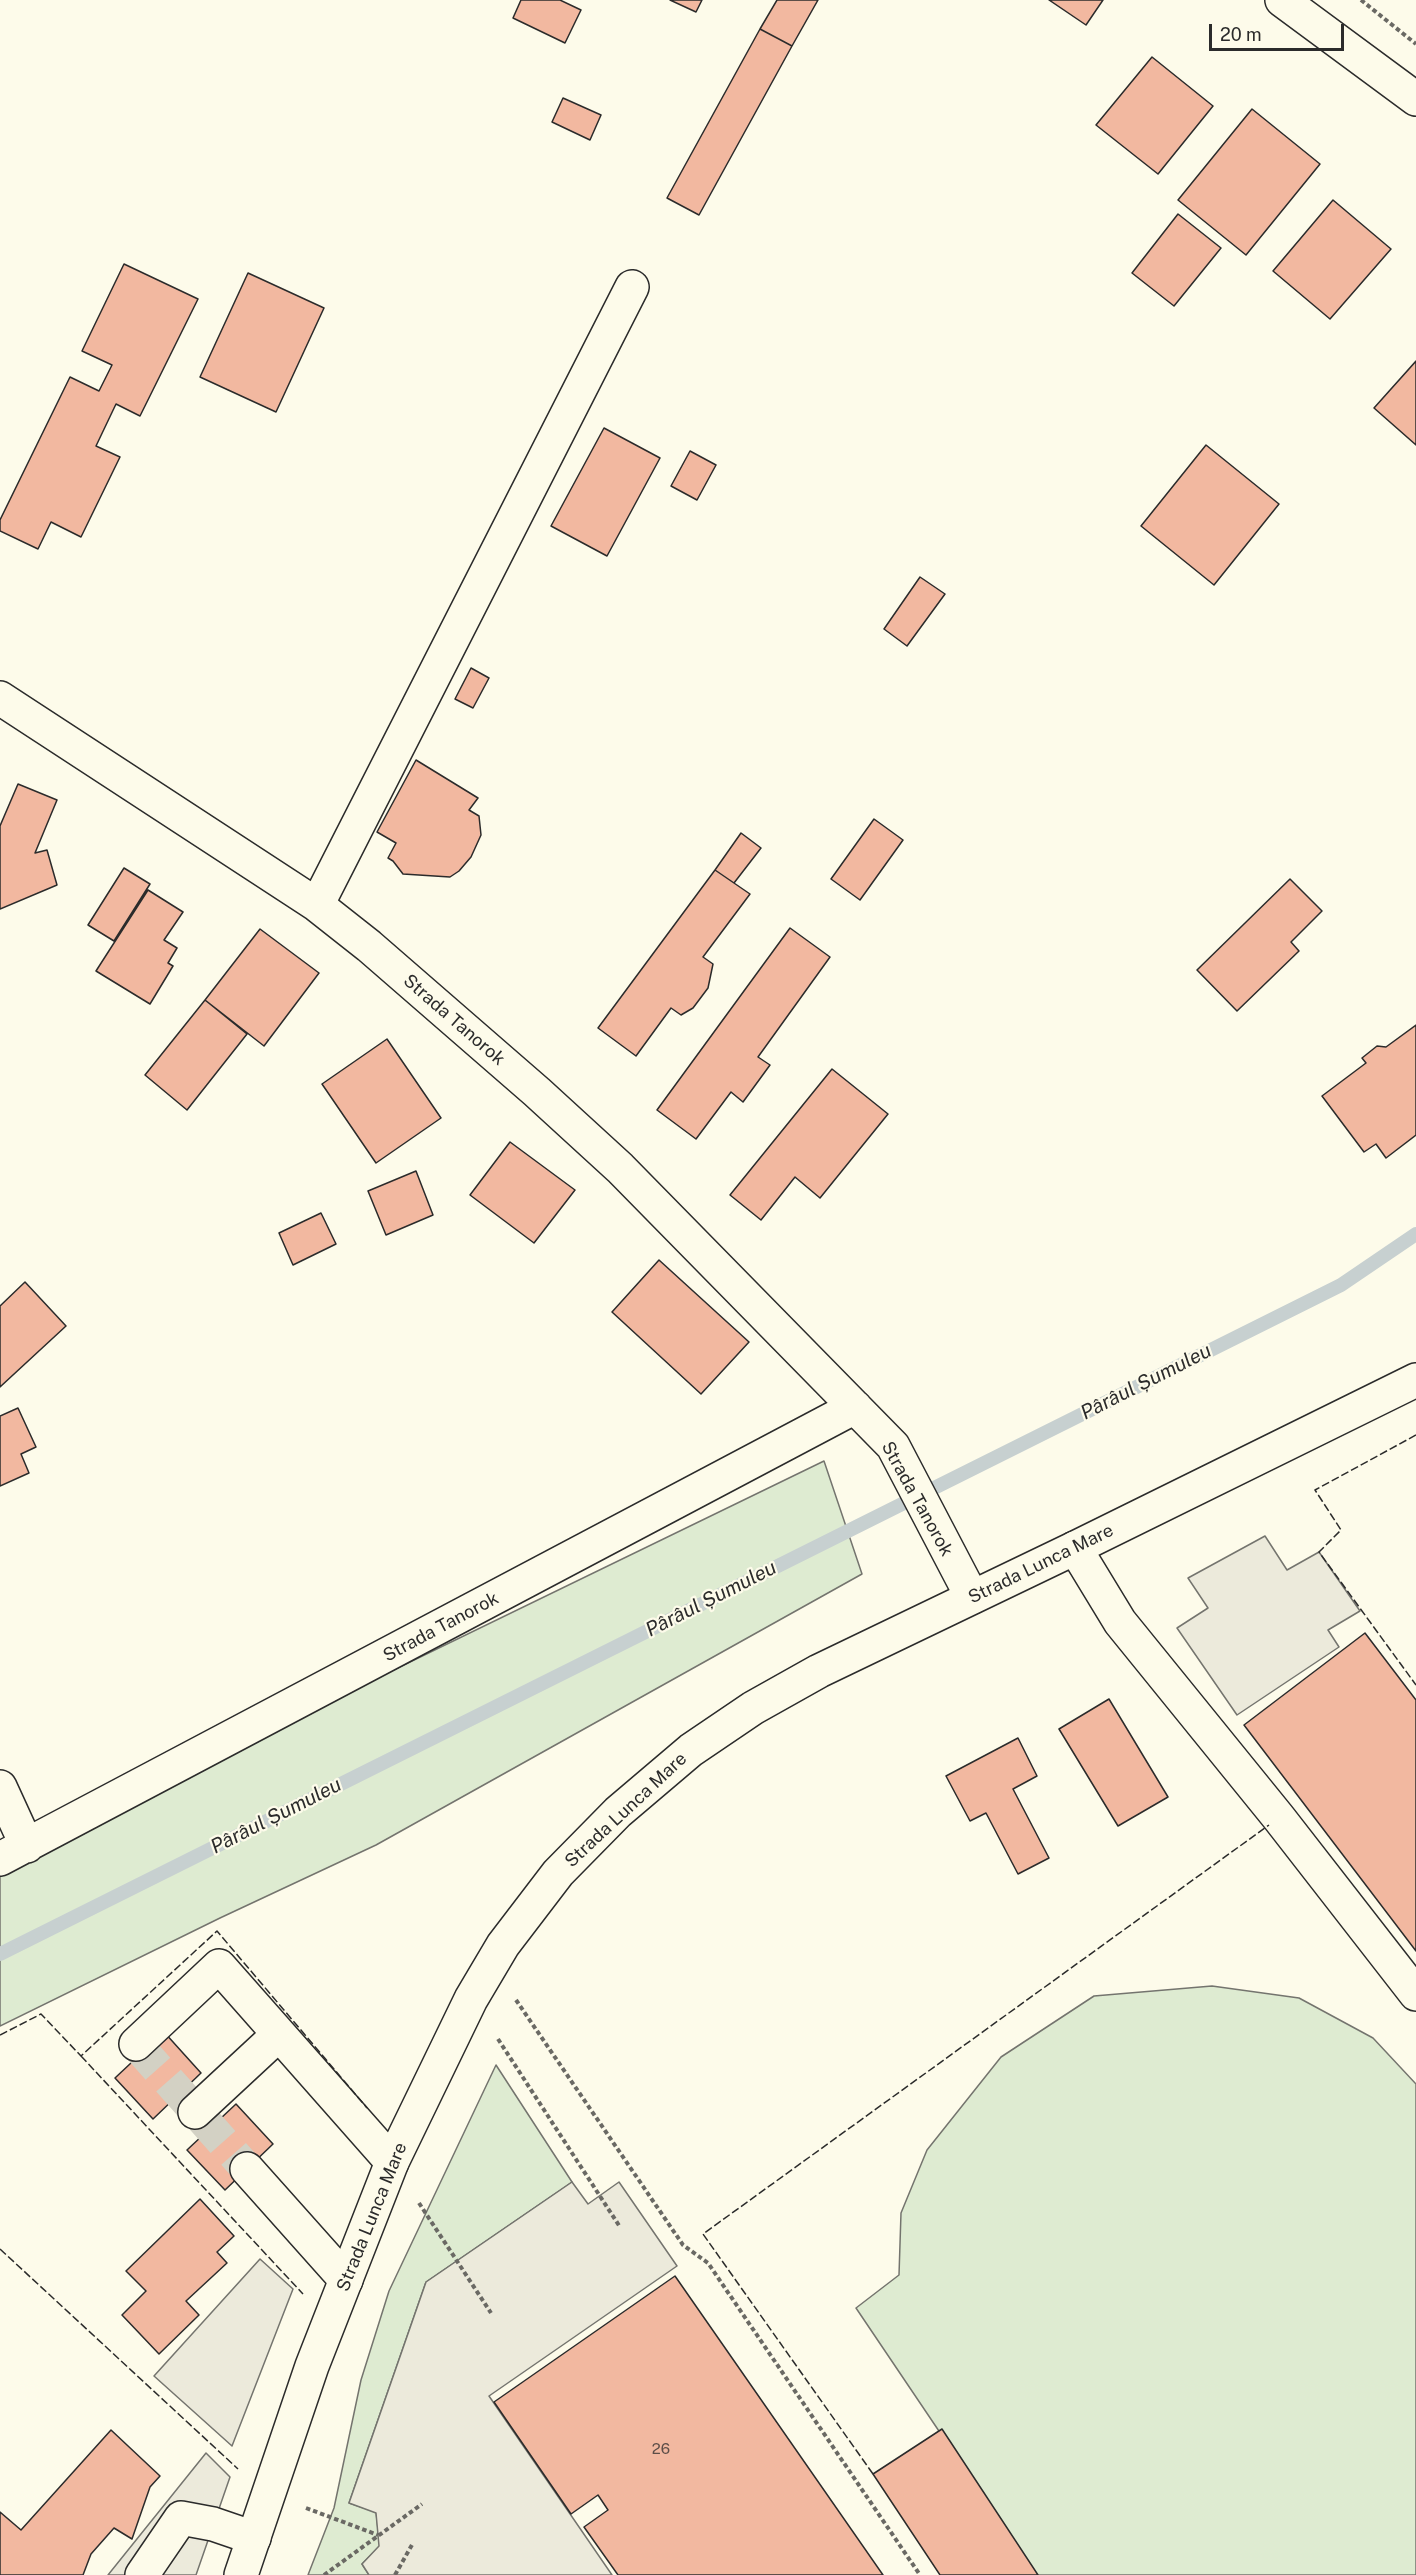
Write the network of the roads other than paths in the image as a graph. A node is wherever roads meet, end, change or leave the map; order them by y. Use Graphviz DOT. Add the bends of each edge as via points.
graph roads {
  1 [pos="1282,0"];
  2 [pos="1416,99"];
  3 [pos="632,287"];
  4 [pos="0,698"];
  5 [pos="317,905"];
  6 [pos="1416,1380"];
  7 [pos="855,1407"];
  8 [pos="1074,1548"];
  9 [pos="972,1597"];
  10 [pos="0,1787"];
  11 [pos="14,1853"];
  12 [pos="1416,1994"];
  13 [pos="278,2035"];
  14 [pos="136,2044"];
  15 [pos="195,2112"];
  16 [pos="392,2162"];
  17 [pos="247,2169"];
  18 [pos="346,2280"];
  19 [pos="254,2538"];
  20 [pos="142,2575"];
  21 [pos="241,2575"];
  1 -- 2 [label="street"];
  3 -- 5 [label="street"];
  4 -- 5 [label="street, Strada Tanorok"];
  5 -- 7 [label="street, Strada Tanorok" via="369,946 621,1168"];
  6 -- 8 [label="street, Strada Lunca Mare"];
  7 -- 9 [label="street, Strada Tanorok" via="893,1446"];
  7 -- 11 [label="street, Strada Tanorok"];
  8 -- 9 [label="street, Strada Lunca Mare"];
  8 -- 12 [label="street" via="1120,1623"];
  9 -- 16 [label="street, Strada Lunca Mare" via="819,1671 753,1708 691,1750 618,1812 558,1872 492,1965 471,1999"];
  10 -- 11 [label="street, Strada Tanorok"];
  13 -- 14 [label="street" via="219,1966"];
  13 -- 15 [label="street"];
  13 -- 16 [label="street"];
  16 -- 18 [label="street, Strada Lunca Mare"];
  17 -- 18 [label="street"];
  18 -- 19 [label="street, Strada Lunca Mare" via="312,2366"];
  19 -- 20 [label="street" via="181,2518"];
  19 -- 21 [label="street, Strada Lunca Mare"];
}
